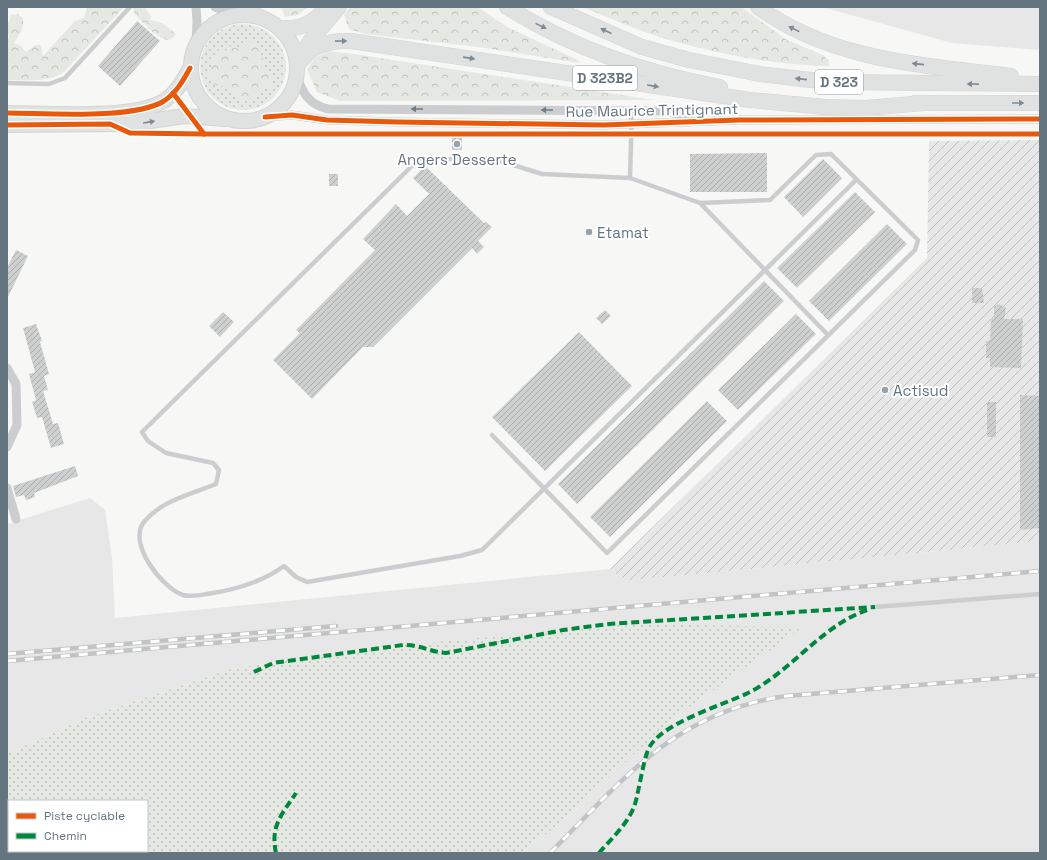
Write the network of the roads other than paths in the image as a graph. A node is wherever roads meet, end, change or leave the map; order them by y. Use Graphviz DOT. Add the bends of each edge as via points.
graph roads {
  1 [pos="130,7"];
  2 [pos="196,7"];
  3 [pos="215,7"];
  4 [pos="328,7"];
  5 [pos="339,7"];
  6 [pos="507,7"];
  7 [pos="551,7"];
  8 [pos="758,7"];
  9 [pos="244,12"];
  10 [pos="280,28"];
  11 [pos="196,44"];
  12 [pos="190,68"];
  13 [pos="297,70"];
  14 [pos="1040,80"];
  15 [pos="7,83"];
  16 [pos="1040,84"];
  17 [pos="1040,103"];
  18 [pos="924,104"];
  19 [pos="632,110"];
  20 [pos="7,113"];
  21 [pos="265,117"];
  22 [pos="229,119"];
  23 [pos="1040,119"];
  24 [pos="738,120"];
  25 [pos="631,124"];
  26 [pos="7,125"];
  27 [pos="630,178"];
  28 [pos="856,180"];
  29 [pos="700,203"];
  30 [pos="765,270"];
  31 [pos="828,335"];
  32 [pos="7,368"];
  33 [pos="10,431"];
  34 [pos="492,436"];
  35 [pos="7,447"];
  36 [pos="7,488"];
  37 [pos="543,489"];
  38 [pos="16,519"];
  39 [pos="1040,594"];
  40 [pos="875,607"];
  1 -- 15 [label="lane" via="65,78 49,84"];
  2 -- 11 [label="street"];
  3 -- 9 [label="street"];
  4 -- 10 [label="highway" via="305,26 297,29"];
  5 -- 13 [label="highway" via="311,40"];
  6 -- 18 [label="highway, D 323, one-way" via="595,52 672,77 774,95"];
  16 -- 7 [label="highway, D 323, one-way" via="828,82 760,74 689,60 642,47"];
  14 -- 8 [label="highway, one-way" via="877,58 846,50 815,39 773,18"];
  9 -- 10 [label="main road" via="268,20"];
  9 -- 11 [label="main road" via="220,20 210,27"];
  10 -- 13 [label="main road" via="289,39"];
  11 -- 12 [label="main road"];
  12 -- 20 [label="main road" via="173,93 144,109 109,113"];
  12 -- 22 [label="main road" via="193,85 201,100 214,112"];
  13 -- 18 [label="highway, D 323B2, one-way" via="306,54 321,44 351,41 750,100 866,108"];
  19 -- 13 [label="street, Rue Maurice Trintignant, one-way" via="328,109 307,98 302,91"];
  13 -- 21 [label="main road" via="291,92 280,107"];
  18 -- 17 [label="highway, D 323, one-way"];
  19 -- 24 [label="street, Rue Maurice Trintignant" via="664,111 691,118"];
  19 -- 25 [label="lane"];
  21 -- 22 [label="main road" via="247,121"];
  21 -- 25 [label="street, Rue Maurice Trintignant" via="292,116 397,122"];
  26 -- 22 [label="main road, one-way" via="128,124 185,116"];
  23 -- 24 [label="street, Rue Maurice Trintignant"];
  24 -- 25 [label="street, Rue Maurice Trintignant"];
  25 -- 27 [label="lane"];
  27 -- 29 [label="lane"];
  27 -- 37 [label="lane" via="542,174 491,158 418,160 142,432 148,441 166,454 213,463 219,470 216,484 162,506 143,523 139,541 146,560 165,582 183,595 226,592 248,585 284,566 296,577 307,582 482,550"];
  28 -- 29 [label="lane" via="831,154 816,155 770,200"];
  28 -- 30 [label="lane"];
  28 -- 31 [label="lane" via="918,240 915,250"];
  29 -- 30 [label="lane"];
  30 -- 31 [label="lane"];
  30 -- 37 [label="lane"];
  31 -- 37 [label="lane" via="607,552"];
  32 -- 33 [label="street" via="16,384 17,425"];
  33 -- 35 [label="street"];
  34 -- 37 [label="lane"];
  36 -- 38 [label="street"];
  39 -- 40 [label="lane"];
}
